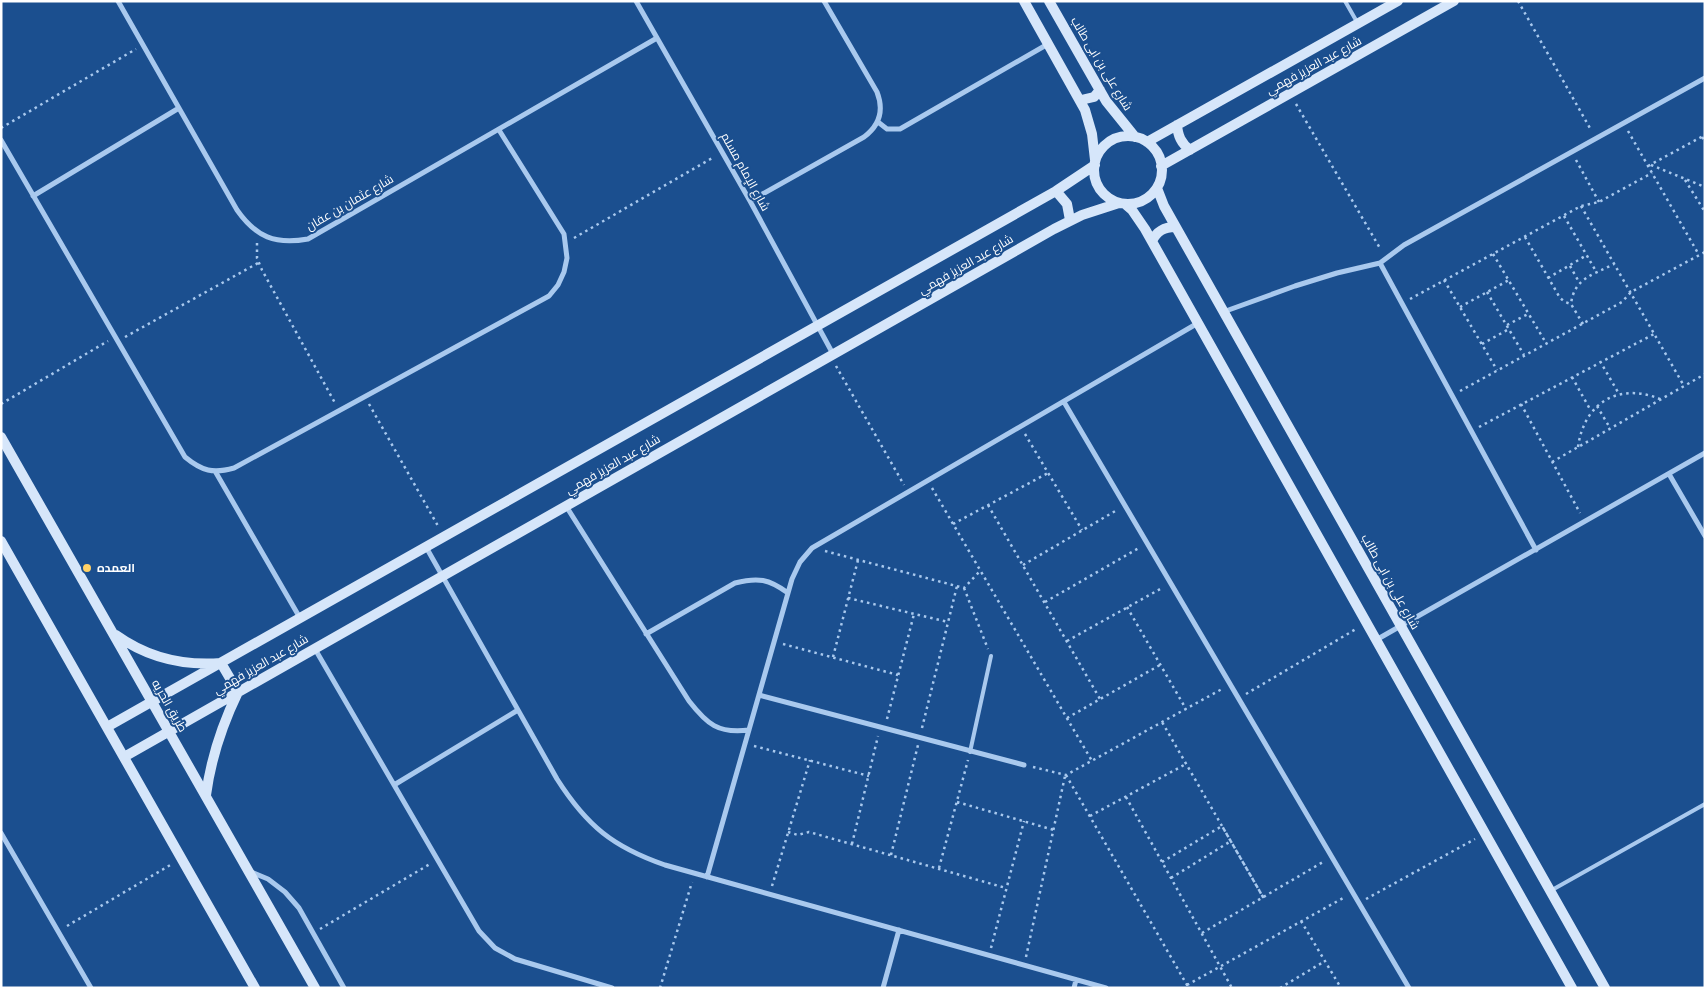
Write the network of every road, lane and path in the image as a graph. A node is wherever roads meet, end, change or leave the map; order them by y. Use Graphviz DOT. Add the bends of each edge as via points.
graph roads {
  1 [pos="118,1"];
  2 [pos="636,1"];
  3 [pos="824,1"];
  4 [pos="1024,1"];
  5 [pos="1049,1"];
  6 [pos="1345,1"];
  7 [pos="1398,1"];
  8 [pos="1454,1"];
  9 [pos="1518,1"];
  10 [pos="1358,24"];
  11 [pos="657,38"];
  12 [pos="1048,44"];
  13 [pos="143,45"];
  14 [pos="1705,78"];
  15 [pos="1100,90"];
  16 [pos="1290,94"];
  17 [pos="1081,100"];
  18 [pos="179,108"];
  19 [pos="878,122"];
  20 [pos="1624,123"];
  21 [pos="1177,125"];
  22 [pos="1,128"];
  23 [pos="499,130"];
  24 [pos="1703,136"];
  25 [pos="1135,138"];
  26 [pos="1596,138"];
  27 [pos="1,140"];
  28 [pos="1147,142"];
  29 [pos="1705,142"];
  30 [pos="1190,150"];
  31 [pos="722,152"];
  32 [pos="1571,152"];
  33 [pos="1095,163"];
  34 [pos="1161,166"];
  35 [pos="1649,166"];
  36 [pos="1652,173"];
  37 [pos="1685,179"];
  38 [pos="1705,187"];
  39 [pos="1157,188"];
  40 [pos="1056,191"];
  41 [pos="34,196"];
  42 [pos="750,201"];
  43 [pos="1599,202"];
  44 [pos="1122,203"];
  45 [pos="1581,206"];
  46 [pos="1705,212"];
  47 [pos="1564,216"];
  48 [pos="1070,220"];
  49 [pos="1176,227"];
  50 [pos="259,234"];
  51 [pos="1525,237"];
  52 [pos="1152,241"];
  53 [pos="566,243"];
  54 [pos="1494,254"];
  55 [pos="1704,254"];
  56 [pos="1587,255"];
  57 [pos="1699,255"];
  58 [pos="1385,258"];
  59 [pos="259,263"];
  60 [pos="1380,263"];
  61 [pos="1614,264"];
  62 [pos="1570,266"];
  63 [pos="1597,273"];
  64 [pos="1548,278"];
  65 [pos="1444,280"];
  66 [pos="1509,280"];
  67 [pos="1580,282"];
  68 [pos="1487,292"];
  69 [pos="1631,292"];
  70 [pos="1402,303"];
  71 [pos="1571,304"];
  72 [pos="1460,307"];
  73 [pos="1224,312"];
  74 [pos="1528,314"];
  75 [pos="1198,323"];
  76 [pos="1583,324"];
  77 [pos="1507,325"];
  78 [pos="818,326"];
  79 [pos="1509,329"];
  80 [pos="1654,334"];
  81 [pos="116,339"];
  82 [pos="1482,344"];
  83 [pos="1546,344"];
  84 [pos="832,355"];
  85 [pos="1525,356"];
  86 [pos="1600,361"];
  87 [pos="1497,370"];
  88 [pos="1705,374"];
  89 [pos="1572,377"];
  90 [pos="1684,386"];
  91 [pos="1619,394"];
  92 [pos="365,396"];
  93 [pos="1452,396"];
  94 [pos="1661,400"];
  95 [pos="1064,402"];
  96 [pos="1,404"];
  97 [pos="1521,404"];
  98 [pos="1597,406"];
  99 [pos="339,411"];
  100 [pos="1591,412"];
  101 [pos="1020,427"];
  102 [pos="1610,428"];
  103 [pos="1471,431"];
  104 [pos="1,438"];
  105 [pos="1578,447"];
  106 [pos="1705,453"];
  107 [pos="1552,462"];
  108 [pos="215,471"];
  109 [pos="1048,473"];
  110 [pos="1669,474"];
  111 [pos="928,480"];
  112 [pos="908,492"];
  113 [pos="988,505"];
  114 [pos="1124,505"];
  115 [pos="566,506"];
  116 [pos="1585,522"];
  117 [pos="954,524"];
  118 [pos="1082,530"];
  119 [pos="1705,536"];
  120 [pos="444,537"];
  121 [pos="1,541"];
  122 [pos="1147,543"];
  123 [pos="426,547"];
  124 [pos="812,548"];
  125 [pos="1536,550"];
  126 [pos="858,560"];
  127 [pos="1023,565"];
  128 [pos="980,571"];
  129 [pos="442,576"];
  130 [pos="1170,583"];
  131 [pos="957,586"];
  132 [pos="964,588"];
  133 [pos="788,593"];
  134 [pos="848,598"];
  135 [pos="1045,602"];
  136 [pos="1127,607"];
  137 [pos="914,614"];
  138 [pos="301,618"];
  139 [pos="948,622"];
  140 [pos="1367,623"];
  141 [pos="1401,627"];
  142 [pos="112,632"];
  143 [pos="646,634"];
  144 [pos="1376,640"];
  145 [pos="774,641"];
  146 [pos="1067,641"];
  147 [pos="315,648"];
  148 [pos="991,656"];
  149 [pos="833,657"];
  150 [pos="221,663"];
  151 [pos="1160,665"];
  152 [pos="898,675"];
  153 [pos="1230,684"];
  154 [pos="238,692"];
  155 [pos="759,695"];
  156 [pos="1100,699"];
  157 [pos="1239,699"];
  158 [pos="152,702"];
  159 [pos="1186,709"];
  160 [pos="518,710"];
  161 [pos="1067,718"];
  162 [pos="1162,722"];
  163 [pos="107,727"];
  164 [pos="882,728"];
  165 [pos="749,730"];
  166 [pos="169,731"];
  167 [pos="920,738"];
  168 [pos="745,744"];
  169 [pos="970,752"];
  170 [pos="124,757"];
  171 [pos="810,760"];
  172 [pos="1092,761"];
  173 [pos="1186,764"];
  174 [pos="1024,765"];
  175 [pos="1066,775"];
  176 [pos="868,776"];
  177 [pos="394,785"];
  178 [pos="206,795"];
  179 [pos="1126,797"];
  180 [pos="956,802"];
  181 [pos="1705,804"];
  182 [pos="1090,816"];
  183 [pos="1024,821"];
  184 [pos="1222,826"];
  185 [pos="1054,830"];
  186 [pos="788,832"];
  187 [pos="1,833"];
  188 [pos="1485,833"];
  189 [pos="1231,841"];
  190 [pos="852,844"];
  191 [pos="891,855"];
  192 [pos="1332,856"];
  193 [pos="182,858"];
  194 [pos="437,860"];
  195 [pos="1162,862"];
  196 [pos="939,869"];
  197 [pos="248,871"];
  198 [pos="695,874"];
  199 [pos="707,877"];
  200 [pos="1171,878"];
  201 [pos="1006,888"];
  202 [pos="1550,891"];
  203 [pos="1353,892"];
  204 [pos="769,894"];
  205 [pos="1262,897"];
  206 [pos="1359,903"];
  207 [pos="1302,921"];
  208 [pos="899,930"];
  209 [pos="58,931"];
  210 [pos="313,933"];
  211 [pos="1202,933"];
  212 [pos="989,955"];
  213 [pos="1325,961"];
  214 [pos="1024,965"];
  215 [pos="1220,966"];
  216 [pos="1076,980"];
  217 [pos="1187,986"];
  218 [pos="91,988"];
  219 [pos="255,988"];
  220 [pos="315,988"];
  221 [pos="344,988"];
  222 [pos="612,988"];
  223 [pos="660,988"];
  224 [pos="883,988"];
  225 [pos="1074,988"];
  226 [pos="1106,988"];
  227 [pos="1232,988"];
  228 [pos="1280,988"];
  229 [pos="1341,988"];
  230 [pos="1409,988"];
  231 [pos="1572,988"];
  232 [pos="1605,988"];
  1 -- 13 [label="street, شارع عثمان بن عفان"];
  2 -- 11 [label="street, شارع الإمام مسلم"];
  3 -- 19 [label="street" via="877,92 881,112"];
  4 -- 12 [label="street"];
  5 -- 15 [label="street, شارع على بن ابى طالب"];
  6 -- 10 [label="lane"];
  7 -- 10 [label="street, شارع عبد العزيز فهمي"];
  8 -- 16 [label="street, شارع عبد العزيز فهمي"];
  9 -- 26 [label="path"];
  10 -- 21 [label="street, شارع عبد العزيز فهمي"];
  11 -- 23 [label="street, شارع عثمان بن عفان"];
  11 -- 31 [label="street, شارع الإمام مسلم"];
  12 -- 17 [label="street"];
  12 -- 19 [label="street" via="900,129 887,129"];
  13 -- 18 [label="street, شارع عثمان بن عفان"];
  13 -- 22 [label="path"];
  14 -- 20 [label="street"];
  15 -- 17 [label="street" via="1094,97"];
  15 -- 25 [label="street, شارع على بن ابى طالب"];
  16 -- 30 [label="street, شارع عبد العزيز فهمي"];
  16 -- 58 [label="path"];
  17 -- 33 [label="street" via="1090,127"];
  18 -- 41 [label="street"];
  18 -- 50 [label="street, شارع عثمان بن عفان" via="237,210 246,224"];
  19 -- 42 [label="street" via="864,137"];
  20 -- 26 [label="street"];
  20 -- 35 [label="path"];
  21 -- 28 [label="street, شارع عبد العزيز فهمي"];
  21 -- 30 [label="street" via="1180,140"];
  23 -- 50 [label="street, شارع عثمان بن عفان" via="308,239 291,242"];
  23 -- 53 [label="street" via="564,234"];
  24 -- 29 [label="path"];
  24 -- 35 [label="path"];
  25 -- 28 [label="street"];
  25 -- 33 [label="street" via="1110,141"];
  26 -- 32 [label="street"];
  27 -- 41 [label="street"];
  28 -- 34 [label="street" via="1157,153"];
  30 -- 34 [label="street, شارع عبد العزيز فهمي"];
  31 -- 42 [label="street, شارع الإمام مسلم"];
  31 -- 53 [label="path"];
  32 -- 43 [label="path"];
  32 -- 58 [label="street"];
  33 -- 40 [label="street, شارع عبد العزيز فهمي"];
  33 -- 44 [label="street" via="1099,188 1111,200"];
  34 -- 39 [label="street"];
  35 -- 36 [label="path"];
  35 -- 37 [label="path"];
  36 -- 43 [label="path"];
  36 -- 57 [label="path"];
  37 -- 38 [label="path"];
  37 -- 46 [label="path"];
  39 -- 44 [label="street" via="1132,204"];
  39 -- 49 [label="street, شارع على بن ابى طالب"];
  40 -- 48 [label="street" via="1067,204"];
  40 -- 78 [label="street, شارع عبد العزيز فهمي"];
  41 -- 81 [label="street"];
  42 -- 78 [label="street, شارع الإمام مسلم"];
  43 -- 45 [label="path"];
  44 -- 48 [label="street, شارع عبد العزيز فهمي"];
  44 -- 52 [label="street" via="1138,218"];
  45 -- 47 [label="path"];
  45 -- 61 [label="path"];
  47 -- 51 [label="path"];
  47 -- 56 [label="path"];
  48 -- 84 [label="street, شارع عبد العزيز فهمي"];
  49 -- 52 [label="street" via="1161,230"];
  49 -- 73 [label="street, شارع على بن ابى طالب"];
  50 -- 59 [label="path" via="256,246"];
  51 -- 54 [label="path"];
  51 -- 64 [label="path"];
  52 -- 75 [label="street"];
  53 -- 92 [label="street" via="564,272 548,296"];
  54 -- 65 [label="path"];
  54 -- 66 [label="path"];
  55 -- 57 [label="path"];
  56 -- 62 [label="path"];
  56 -- 63 [label="path"];
  57 -- 69 [label="path"];
  58 -- 60 [label="street"];
  59 -- 81 [label="path"];
  59 -- 99 [label="path"];
  60 -- 70 [label="street"];
  60 -- 73 [label="street" via="1294,286"];
  61 -- 63 [label="path"];
  61 -- 69 [label="path"];
  62 -- 64 [label="path"];
  62 -- 67 [label="path"];
  63 -- 67 [label="path"];
  64 -- 71 [label="path" via="1560,298"];
  65 -- 70 [label="path"];
  65 -- 72 [label="path"];
  66 -- 68 [label="path"];
  66 -- 74 [label="path"];
  67 -- 71 [label="path"];
  68 -- 72 [label="path"];
  68 -- 77 [label="path"];
  69 -- 76 [label="path" via="1622,302"];
  69 -- 80 [label="path"];
  70 -- 93 [label="street"];
  71 -- 76 [label="path"];
  72 -- 82 [label="path"];
  73 -- 141 [label="street, شارع على بن ابى طالب"];
  74 -- 77 [label="path"];
  74 -- 83 [label="path"];
  75 -- 95 [label="street"];
  75 -- 140 [label="street"];
  76 -- 83 [label="path"];
  77 -- 79 [label="path"];
  78 -- 84 [label="street, شارع الإمام مسلم"];
  78 -- 120 [label="street, شارع عبد العزيز فهمي"];
  79 -- 82 [label="path"];
  79 -- 85 [label="path"];
  80 -- 86 [label="path"];
  80 -- 90 [label="path"];
  81 -- 96 [label="path"];
  81 -- 108 [label="street" via="185,457 195,465"];
  82 -- 87 [label="path"];
  83 -- 85 [label="path"];
  84 -- 112 [label="path"];
  84 -- 115 [label="street, شارع عبد العزيز فهمي"];
  85 -- 87 [label="path"];
  86 -- 89 [label="path"];
  86 -- 91 [label="path"];
  87 -- 93 [label="path"];
  88 -- 90 [label="path"];
  89 -- 97 [label="path"];
  89 -- 100 [label="path"];
  90 -- 94 [label="path"];
  91 -- 94 [label="path" via="1633,392"];
  91 -- 98 [label="path"];
  92 -- 99 [label="street"];
  92 -- 120 [label="path"];
  93 -- 103 [label="street"];
  94 -- 102 [label="path"];
  95 -- 101 [label="street"];
  95 -- 114 [label="street"];
  97 -- 103 [label="path"];
  97 -- 107 [label="path"];
  98 -- 100 [label="path"];
  98 -- 102 [label="path"];
  99 -- 108 [label="street" via="234,468"];
  100 -- 105 [label="path" via="1584,422"];
  101 -- 109 [label="path"];
  101 -- 111 [label="street"];
  102 -- 105 [label="path"];
  103 -- 125 [label="street"];
  104 -- 142 [label="street, طريق الحريه"];
  105 -- 107 [label="path"];
  106 -- 110 [label="street"];
  107 -- 116 [label="path"];
  108 -- 138 [label="street"];
  109 -- 113 [label="path"];
  109 -- 118 [label="path"];
  110 -- 116 [label="street"];
  110 -- 119 [label="street"];
  111 -- 112 [label="street"];
  111 -- 117 [label="path"];
  112 -- 124 [label="street"];
  113 -- 117 [label="path"];
  113 -- 127 [label="path"];
  114 -- 118 [label="path"];
  114 -- 122 [label="street"];
  115 -- 129 [label="street, شارع عبد العزيز فهمي"];
  115 -- 143 [label="street"];
  116 -- 125 [label="street"];
  117 -- 128 [label="path"];
  118 -- 127 [label="path"];
  120 -- 123 [label="street, شارع عبد العزيز فهمي"];
  121 -- 163 [label="street"];
  122 -- 130 [label="street"];
  122 -- 135 [label="path"];
  123 -- 129 [label="street"];
  123 -- 138 [label="street, شارع عبد العزيز فهمي"];
  124 -- 126 [label="path"];
  124 -- 133 [label="street" via="800,562"];
  125 -- 141 [label="street"];
  126 -- 131 [label="path"];
  126 -- 134 [label="path"];
  127 -- 135 [label="path"];
  128 -- 132 [label="path"];
  128 -- 161 [label="path"];
  129 -- 147 [label="street, شارع عبد العزيز فهمي"];
  129 -- 160 [label="street"];
  130 -- 136 [label="path"];
  130 -- 153 [label="street"];
  131 -- 132 [label="path"];
  131 -- 139 [label="path"];
  132 -- 148 [label="path"];
  133 -- 143 [label="street" via="776,584 749,579"];
  133 -- 145 [label="street"];
  134 -- 137 [label="path"];
  134 -- 149 [label="path"];
  135 -- 146 [label="path"];
  136 -- 146 [label="path"];
  136 -- 151 [label="path"];
  137 -- 139 [label="path"];
  137 -- 152 [label="path"];
  138 -- 150 [label="street, شارع عبد العزيز فهمي"];
  139 -- 167 [label="path"];
  140 -- 144 [label="street"];
  140 -- 157 [label="path"];
  141 -- 144 [label="street"];
  141 -- 202 [label="street, شارع على بن ابى طالب"];
  142 -- 150 [label="street" via="139,649 169,660"];
  142 -- 158 [label="street, طريق الحريه"];
  143 -- 165 [label="street" via="689,701 708,723 735,732"];
  144 -- 188 [label="street"];
  145 -- 149 [label="path"];
  145 -- 155 [label="street"];
  146 -- 156 [label="path"];
  147 -- 154 [label="street, شارع عبد العزيز فهمي"];
  147 -- 177 [label="street"];
  148 -- 169 [label="lane"];
  149 -- 152 [label="path"];
  150 -- 154 [label="street"];
  150 -- 158 [label="street, شارع عبد العزيز فهمي"];
  151 -- 156 [label="path"];
  151 -- 159 [label="path"];
  152 -- 164 [label="path"];
  153 -- 157 [label="street"];
  153 -- 159 [label="path"];
  154 -- 166 [label="street, شارع عبد العزيز فهمي"];
  154 -- 178 [label="street" via="217,742"];
  155 -- 164 [label="street"];
  155 -- 165 [label="street"];
  156 -- 161 [label="path"];
  157 -- 192 [label="street"];
  158 -- 163 [label="street, شارع عبد العزيز فهمي"];
  158 -- 166 [label="street, طريق الحريه"];
  159 -- 162 [label="path"];
  160 -- 177 [label="street"];
  160 -- 198 [label="street" via="572,804 591,824 638,856"];
  161 -- 172 [label="path"];
  162 -- 172 [label="path"];
  162 -- 173 [label="path"];
  163 -- 170 [label="street"];
  164 -- 167 [label="street"];
  164 -- 176 [label="path"];
  165 -- 168 [label="street"];
  166 -- 170 [label="street, شارع عبد العزيز فهمي"];
  166 -- 178 [label="street, طريق الحريه"];
  167 -- 169 [label="street"];
  167 -- 191 [label="path"];
  168 -- 171 [label="path"];
  168 -- 199 [label="street"];
  169 -- 174 [label="street"];
  169 -- 180 [label="path"];
  170 -- 193 [label="street"];
  171 -- 176 [label="path"];
  171 -- 186 [label="path"];
  172 -- 175 [label="path"];
  173 -- 179 [label="path"];
  173 -- 184 [label="path"];
  174 -- 175 [label="path"];
  175 -- 182 [label="path"];
  175 -- 185 [label="path"];
  176 -- 190 [label="path"];
  177 -- 194 [label="street"];
  178 -- 197 [label="street, طريق الحريه"];
  179 -- 182 [label="path"];
  179 -- 195 [label="path"];
  180 -- 183 [label="path"];
  180 -- 196 [label="path"];
  181 -- 202 [label="lane"];
  182 -- 217 [label="path"];
  183 -- 185 [label="path"];
  183 -- 201 [label="path"];
  184 -- 189 [label="path"];
  184 -- 195 [label="path"];
  185 -- 214 [label="path"];
  186 -- 190 [label="path" via="798,835 809,832"];
  186 -- 204 [label="path"];
  187 -- 209 [label="street"];
  188 -- 206 [label="path"];
  188 -- 231 [label="street"];
  189 -- 200 [label="path"];
  189 -- 205 [label="path"];
  190 -- 191 [label="path"];
  191 -- 196 [label="path"];
  192 -- 203 [label="street"];
  192 -- 205 [label="path"];
  193 -- 209 [label="path"];
  193 -- 219 [label="street"];
  194 -- 210 [label="path"];
  194 -- 222 [label="street" via="478,931 495,948 515,960"];
  195 -- 200 [label="path"];
  196 -- 201 [label="path"];
  197 -- 210 [label="street" via="268,879 285,892 299,908"];
  197 -- 220 [label="street, طريق الحريه"];
  198 -- 199 [label="street"];
  198 -- 223 [label="path"];
  199 -- 204 [label="street"];
  200 -- 211 [label="path"];
  201 -- 212 [label="path"];
  202 -- 232 [label="street, شارع على بن ابى طالب"];
  203 -- 206 [label="street"];
  203 -- 207 [label="path"];
  204 -- 208 [label="street"];
  205 -- 211 [label="path"];
  206 -- 230 [label="street"];
  207 -- 213 [label="path"];
  207 -- 215 [label="path"];
  208 -- 212 [label="street"];
  208 -- 224 [label="street"];
  209 -- 218 [label="street"];
  210 -- 221 [label="street"];
  211 -- 215 [label="path"];
  212 -- 214 [label="street"];
  213 -- 228 [label="path"];
  213 -- 229 [label="path"];
  214 -- 216 [label="street"];
  215 -- 217 [label="path"];
  215 -- 227 [label="path"];
  216 -- 225 [label="street"];
  216 -- 226 [label="street"];
}
